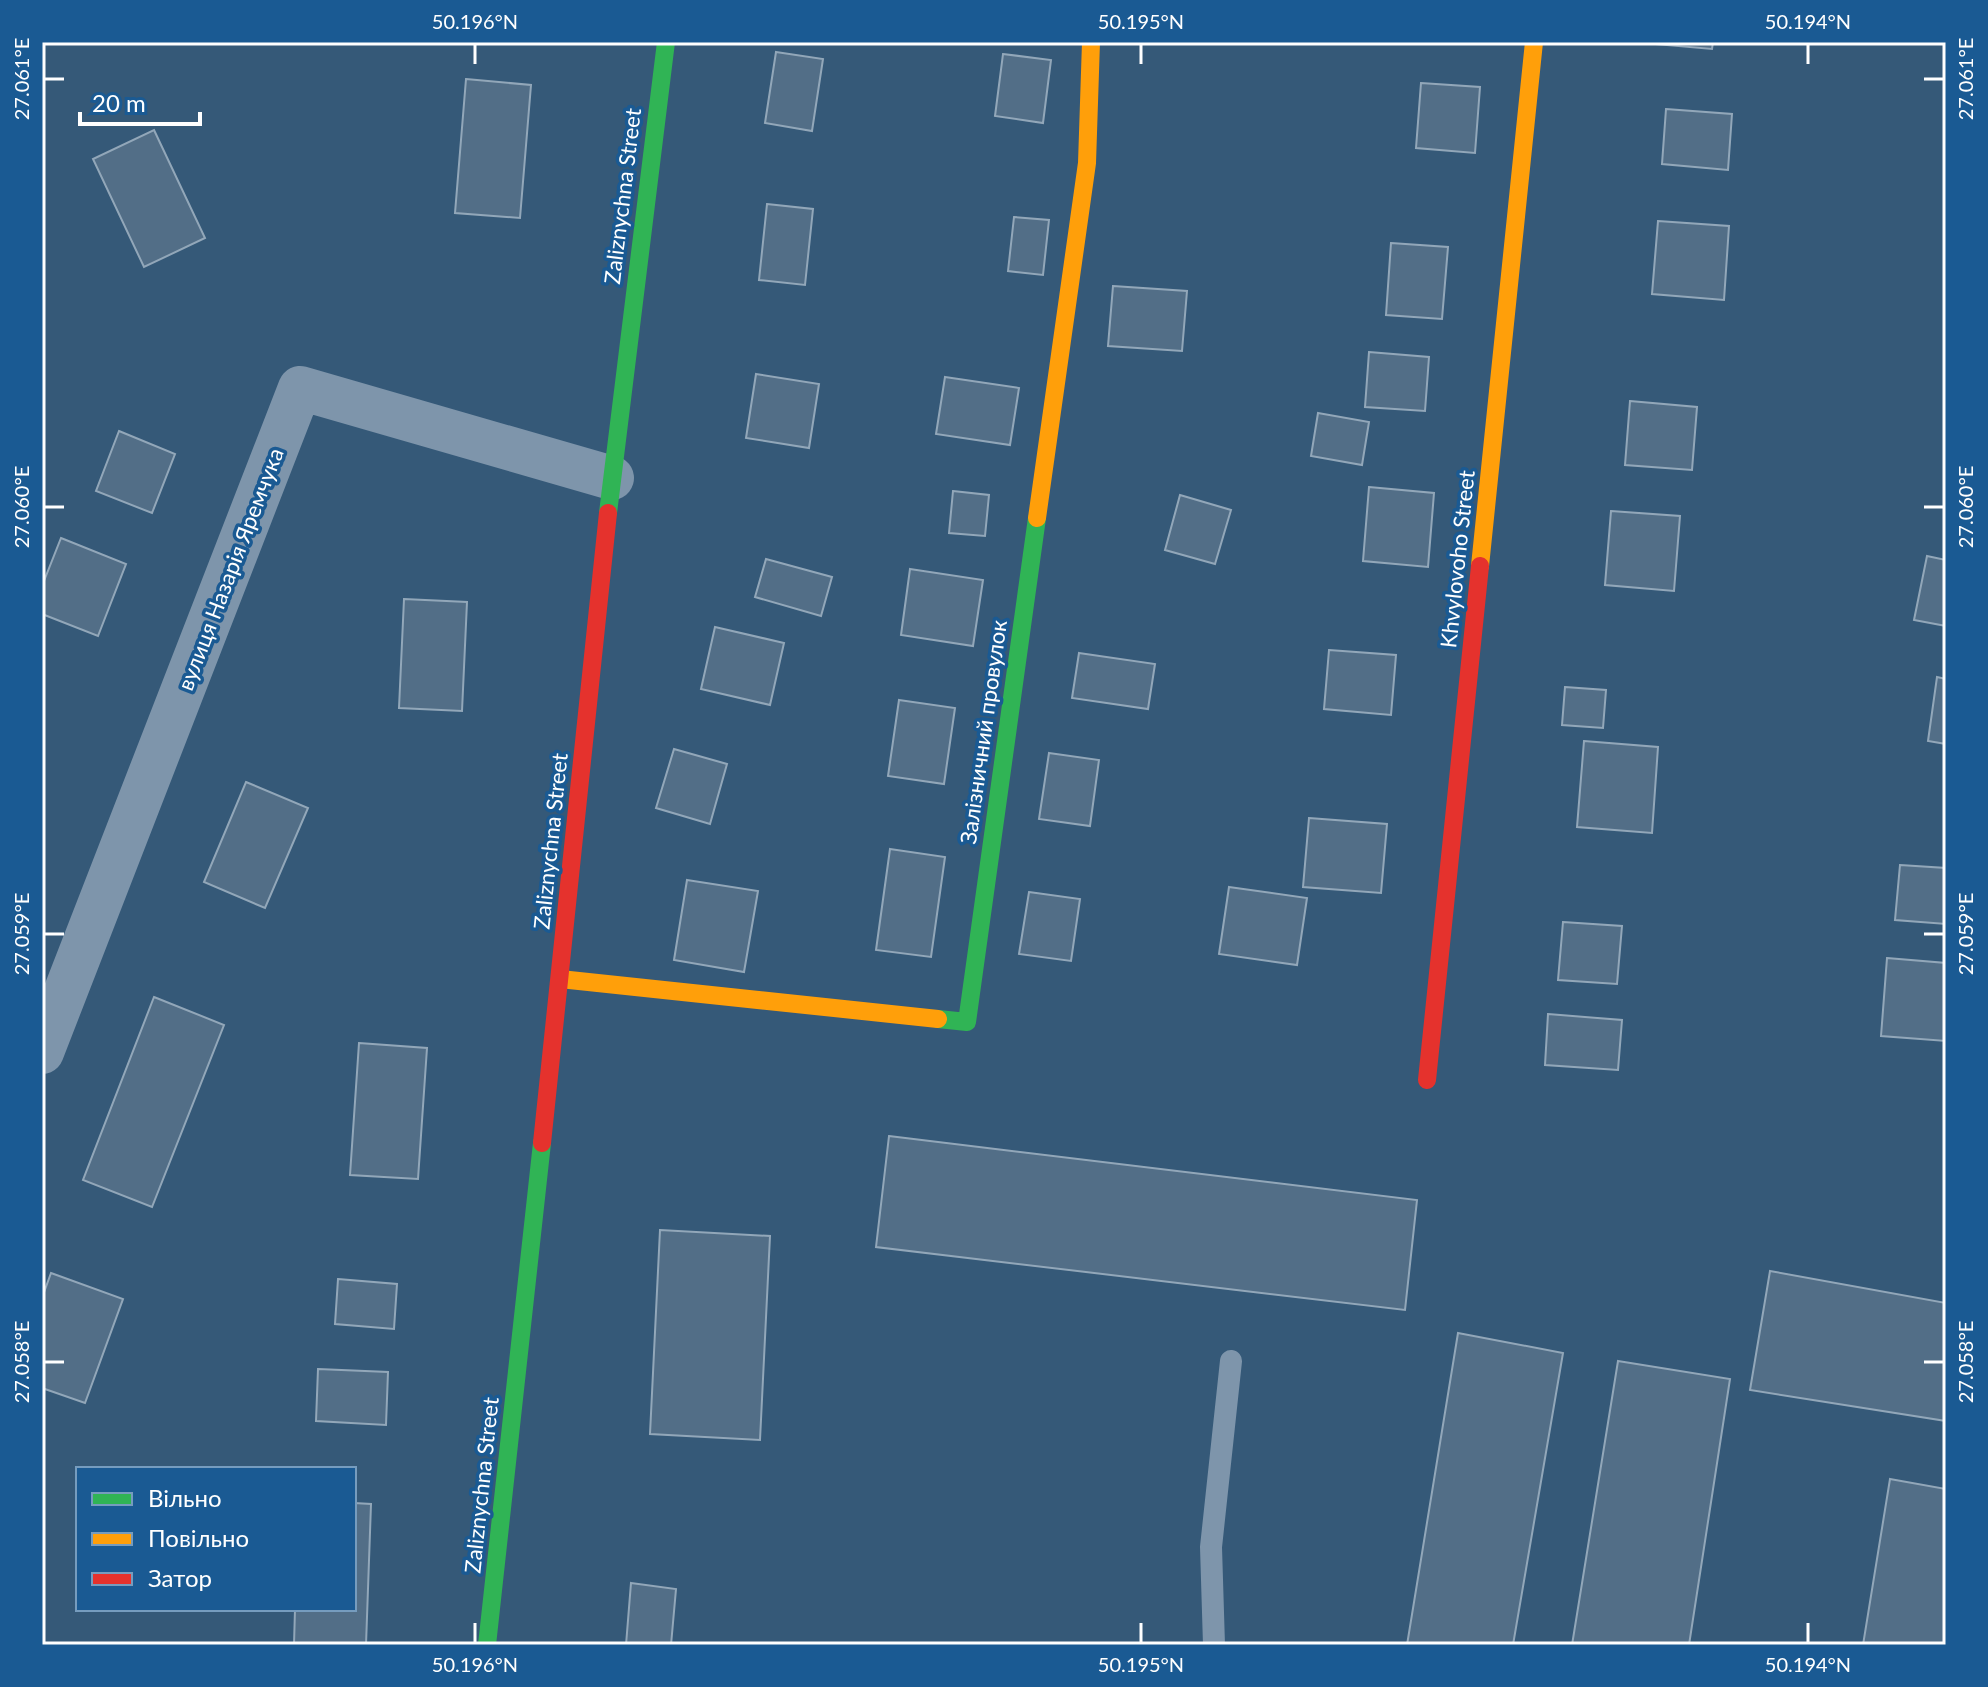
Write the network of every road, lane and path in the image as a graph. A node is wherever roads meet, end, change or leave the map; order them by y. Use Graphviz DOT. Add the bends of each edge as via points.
graph roads {
  1 [pos="666,42"];
  2 [pos="1091,42"];
  3 [pos="1534,42"];
  4 [pos="612,478"];
  5 [pos="560,979"];
  6 [pos="42,1052"];
  7 [pos="1427,1080"];
  8 [pos="1231,1361"];
  9 [pos="487,1645"];
  10 [pos="1214,1645"];
  1 -- 4 [label="street, Zaliznychna Street"];
  2 -- 5 [label="street, Залізничний провулок" via="1087,163 967,1022"];
  3 -- 7 [label="street, Khvylovoho Street"];
  4 -- 5 [label="street, Zaliznychna Street"];
  4 -- 6 [label="street, вулиця Назарія Яремчука" via="300,388"];
  5 -- 9 [label="street, Zaliznychna Street"];
  8 -- 10 [label="lane" via="1211,1547"];
}
